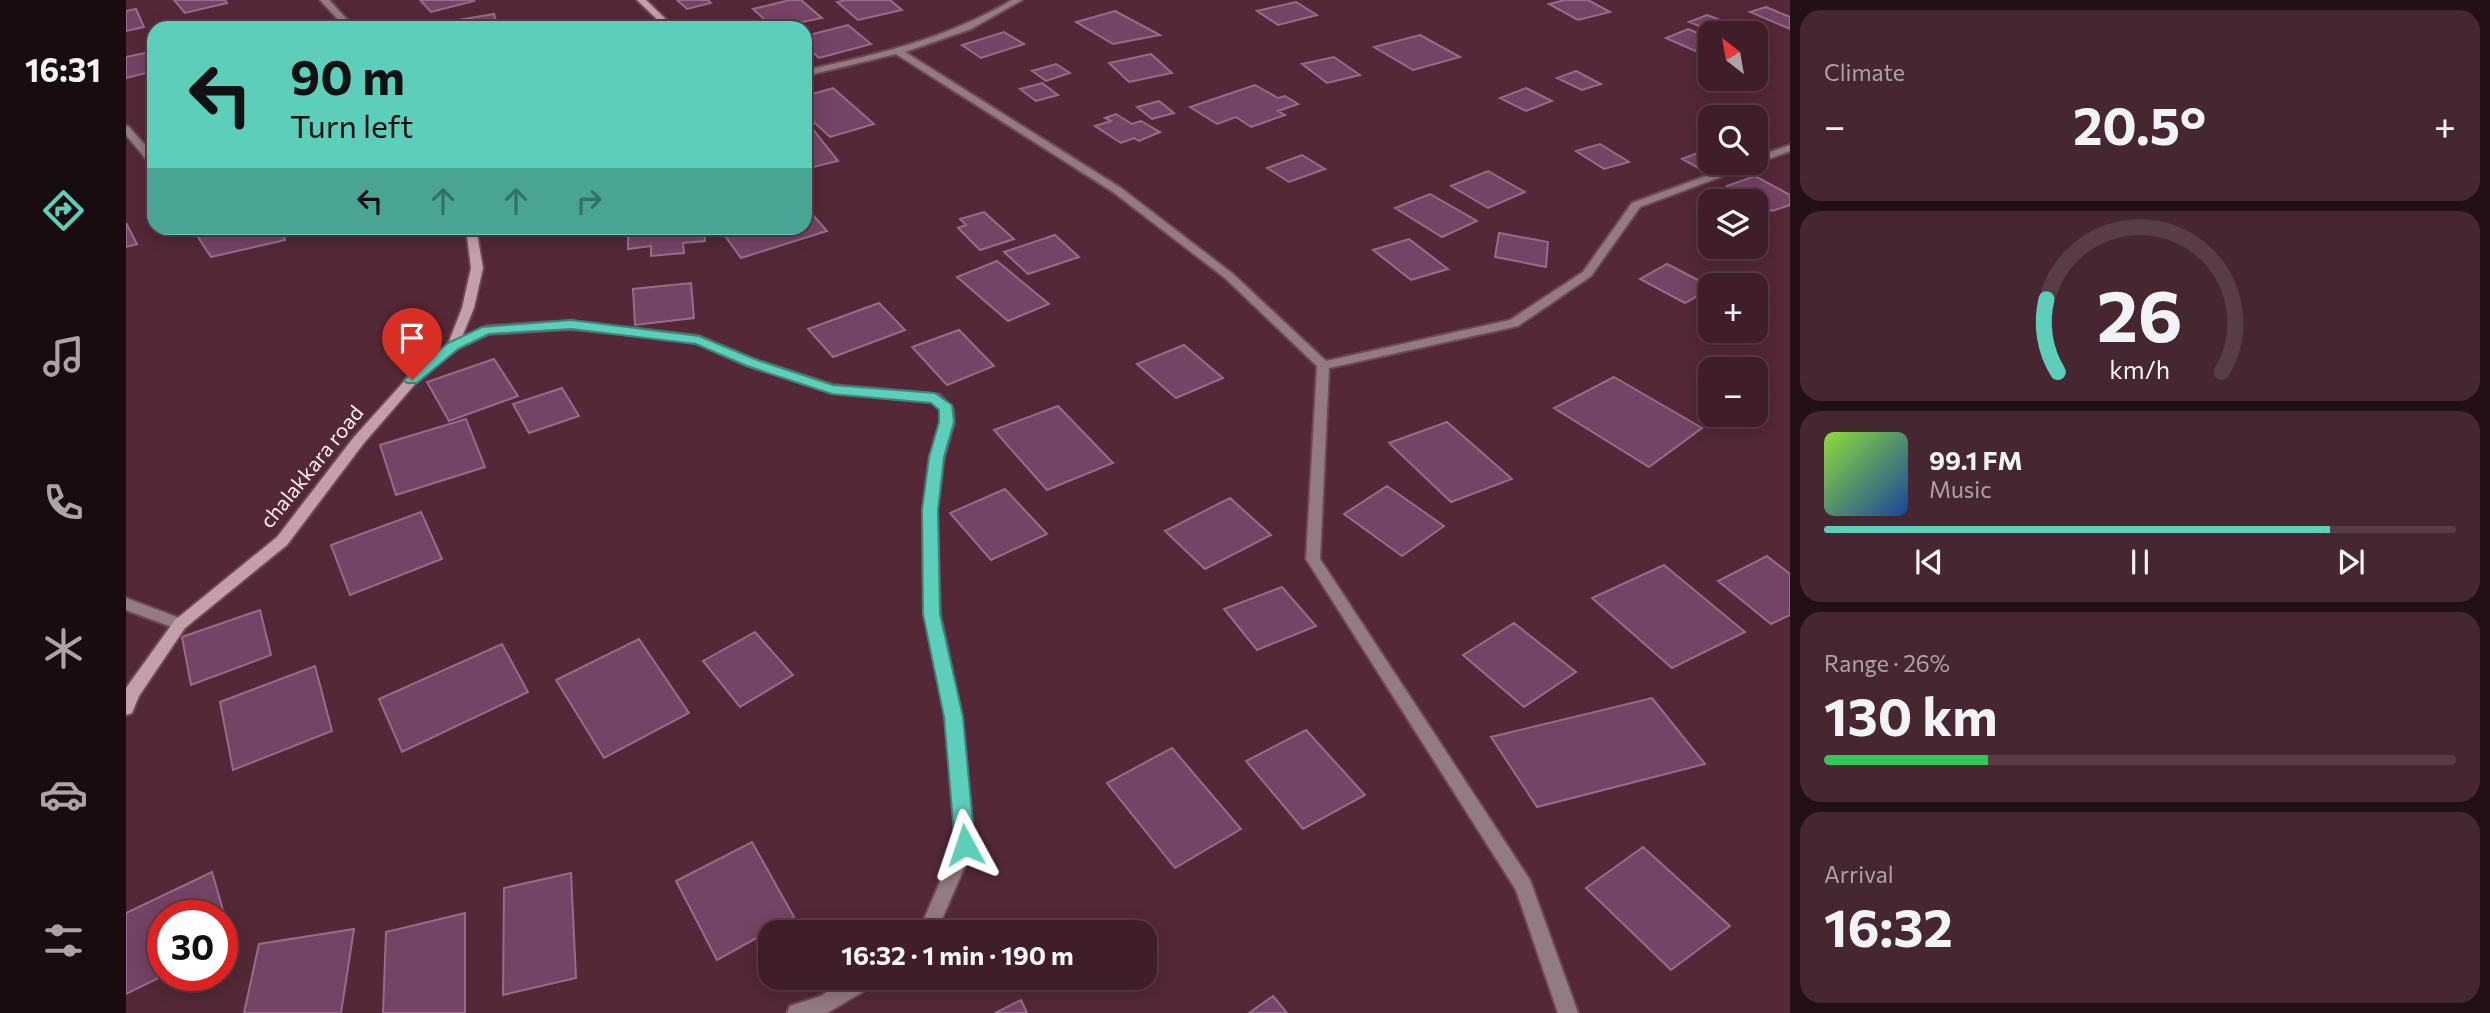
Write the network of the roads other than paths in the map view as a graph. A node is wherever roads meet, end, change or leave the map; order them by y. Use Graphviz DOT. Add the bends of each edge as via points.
graph roads {
  1 [pos="324,0"];
  2 [pos="641,0"];
  3 [pos="1018,0"];
  4 [pos="344,21"];
  5 [pos="664,21"];
  6 [pos="900,53"];
  7 [pos="812,72"];
  8 [pos="126,129"];
  9 [pos="1790,148"];
  10 [pos="147,153"];
  11 [pos="1768,156"];
  12 [pos="1718,175"];
  13 [pos="472,235"];
  14 [pos="453,346"];
  15 [pos="1324,365"];
  16 [pos="126,604"];
  17 [pos="180,624"];
  18 [pos="126,708"];
  19 [pos="933,920"];
  20 [pos="848,990"];
  21 [pos="797,1013"];
  22 [pos="1568,1013"];
  1 -- 4 [label="street"];
  2 -- 5 [label="main road"];
  3 -- 6 [label="street" via="991,18"];
  6 -- 7 [label="street"];
  6 -- 15 [label="street" via="1117,190 1229,276"];
  8 -- 10 [label="street"];
  9 -- 11 [label="street"];
  12 -- 15 [label="street" via="1636,205 1587,274 1514,323"];
  13 -- 14 [label="main road, chalakkara road" via="477,268"];
  14 -- 17 [label="main road, chalakkara road" via="412,380 359,440 282,541"];
  14 -- 19 [label="street" via="487,330 571,325 624,330 699,340 832,390 935,398 947,409 930,510 932,614 954,717 965,845"];
  15 -- 22 [label="street" via="1313,559 1524,886"];
  16 -- 17 [label="street"];
  17 -- 18 [label="main road, chalakkara road" via="132,692"];
  20 -- 21 [label="street" via="826,1004"];
}
